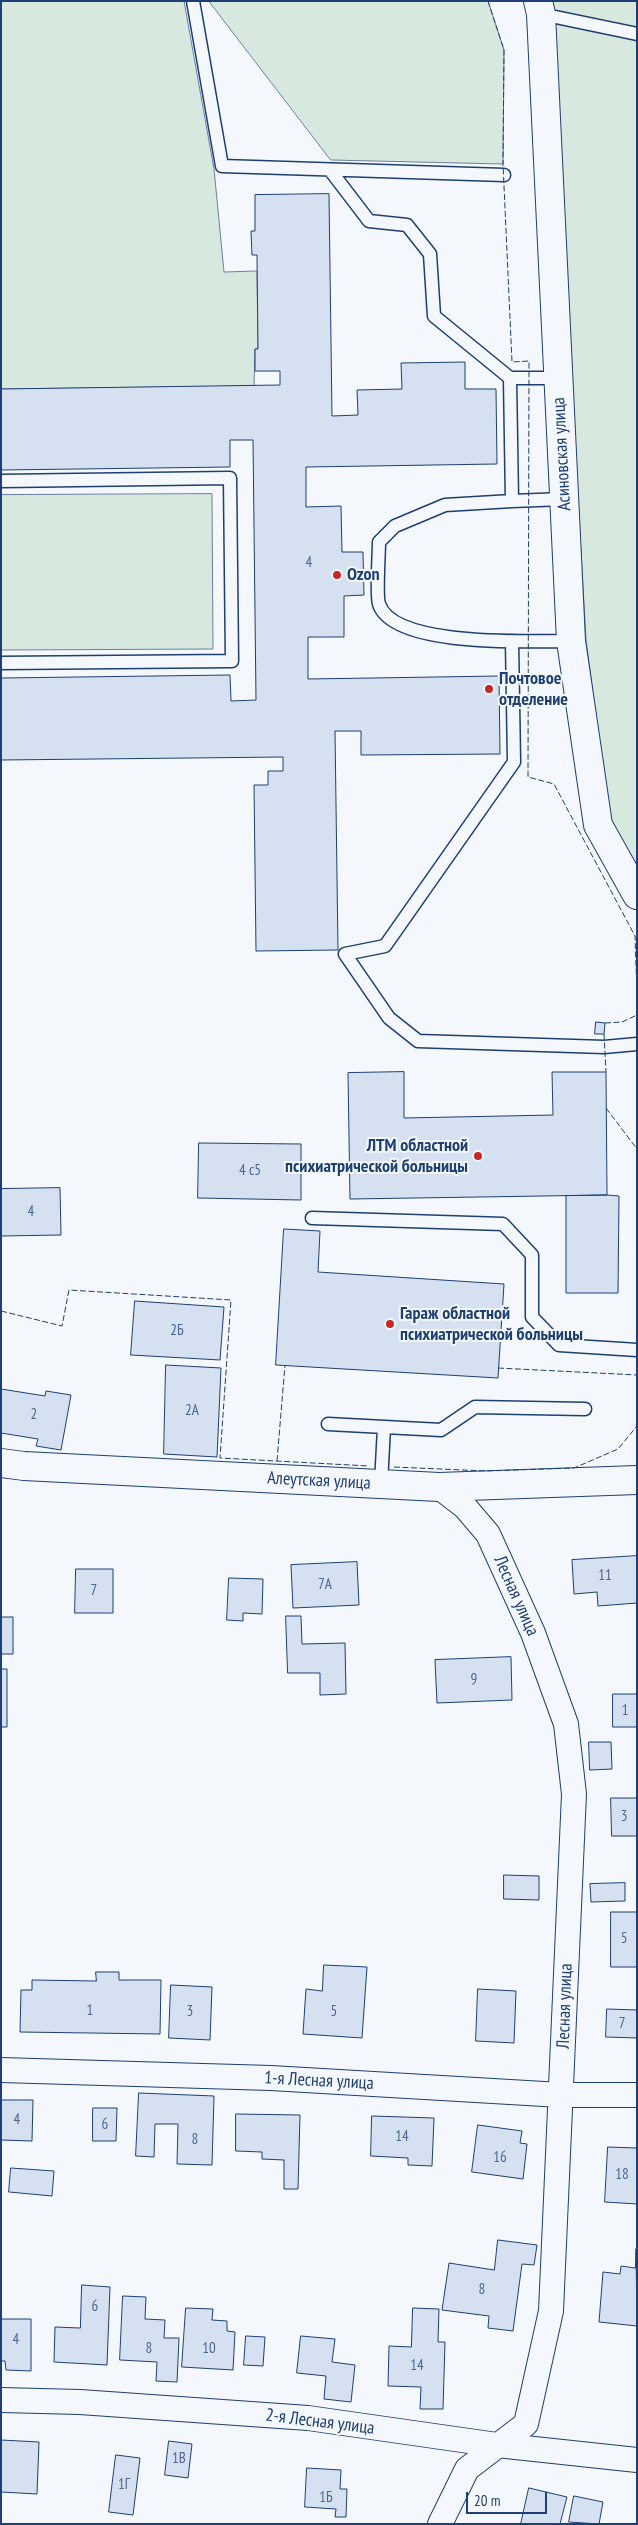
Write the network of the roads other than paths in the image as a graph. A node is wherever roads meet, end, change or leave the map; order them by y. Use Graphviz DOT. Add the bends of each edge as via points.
graph roads {
  1 [pos="193,1"];
  2 [pos="539,7"];
  3 [pos="637,34"];
  4 [pos="330,170"];
  5 [pos="504,176"];
  6 [pos="510,378"];
  7 [pos="558,378"];
  8 [pos="1,481"];
  9 [pos="564,499"];
  10 [pos="512,501"];
  11 [pos="512,641"];
  12 [pos="571,641"];
  13 [pos="1,663"];
  14 [pos="637,895"];
  15 [pos="637,1044"];
  16 [pos="312,1218"];
  17 [pos="637,1350"];
  18 [pos="586,1409"];
  19 [pos="328,1424"];
  20 [pos="384,1427"];
  21 [pos="1,1463"];
  22 [pos="637,1480"];
  23 [pos="381,1484"];
  24 [pos="439,1487"];
  25 [pos="1,2070"];
  26 [pos="561,2095"];
  27 [pos="637,2095"];
  28 [pos="1,2400"];
  29 [pos="498,2446"];
  30 [pos="637,2460"];
  31 [pos="440,2524"];
  1 -- 4 [label="lane" via="222,166"];
  2 -- 3 [label="lane"];
  2 -- 7 [label="street, Асиновская улица"];
  4 -- 5 [label="lane"];
  4 -- 6 [label="lane" via="369,221 407,225 430,254 434,316"];
  6 -- 7 [label="lane"];
  6 -- 10 [label="lane"];
  7 -- 9 [label="street, Асиновская улица"];
  8 -- 13 [label="lane" via="230,478 232,661"];
  9 -- 10 [label="lane"];
  9 -- 12 [label="street, Асиновская улица"];
  10 -- 11 [label="lane" via="446,505 395,526 379,542 379,604 392,622 445,639"];
  11 -- 12 [label="lane"];
  11 -- 15 [label="lane" via="514,762 385,946 345,954 389,1018 418,1041 604,1047"];
  12 -- 14 [label="street, Асиновская улица" via="598,825"];
  16 -- 17 [label="lane" via="503,1224 532,1255 532,1317 559,1345"];
  18 -- 20 [label="lane" via="475,1407 442,1430"];
  19 -- 20 [label="lane"];
  20 -- 23 [label="lane"];
  21 -- 23 [label="street, Алеутская улица"];
  22 -- 24 [label="street, Алеутская улица"];
  23 -- 24 [label="street, Алеутская улица"];
  24 -- 26 [label="street, Лесная улица" via="465,1508 488,1534 533,1633 566,1724 574,1794"];
  25 -- 26 [label="street, 1-я Лесная улица" via="271,2078"];
  26 -- 27 [label="street, 1-я Лесная улица"];
  26 -- 29 [label="street, Лесная улица" via="550,2311 526,2424"];
  28 -- 29 [label="street, 2-я Лесная улица" via="80,2402 308,2418"];
  29 -- 30 [label="street, 2-я Лесная улица"];
  29 -- 31 [label="street, Лесная улица" via="466,2469"];
}
